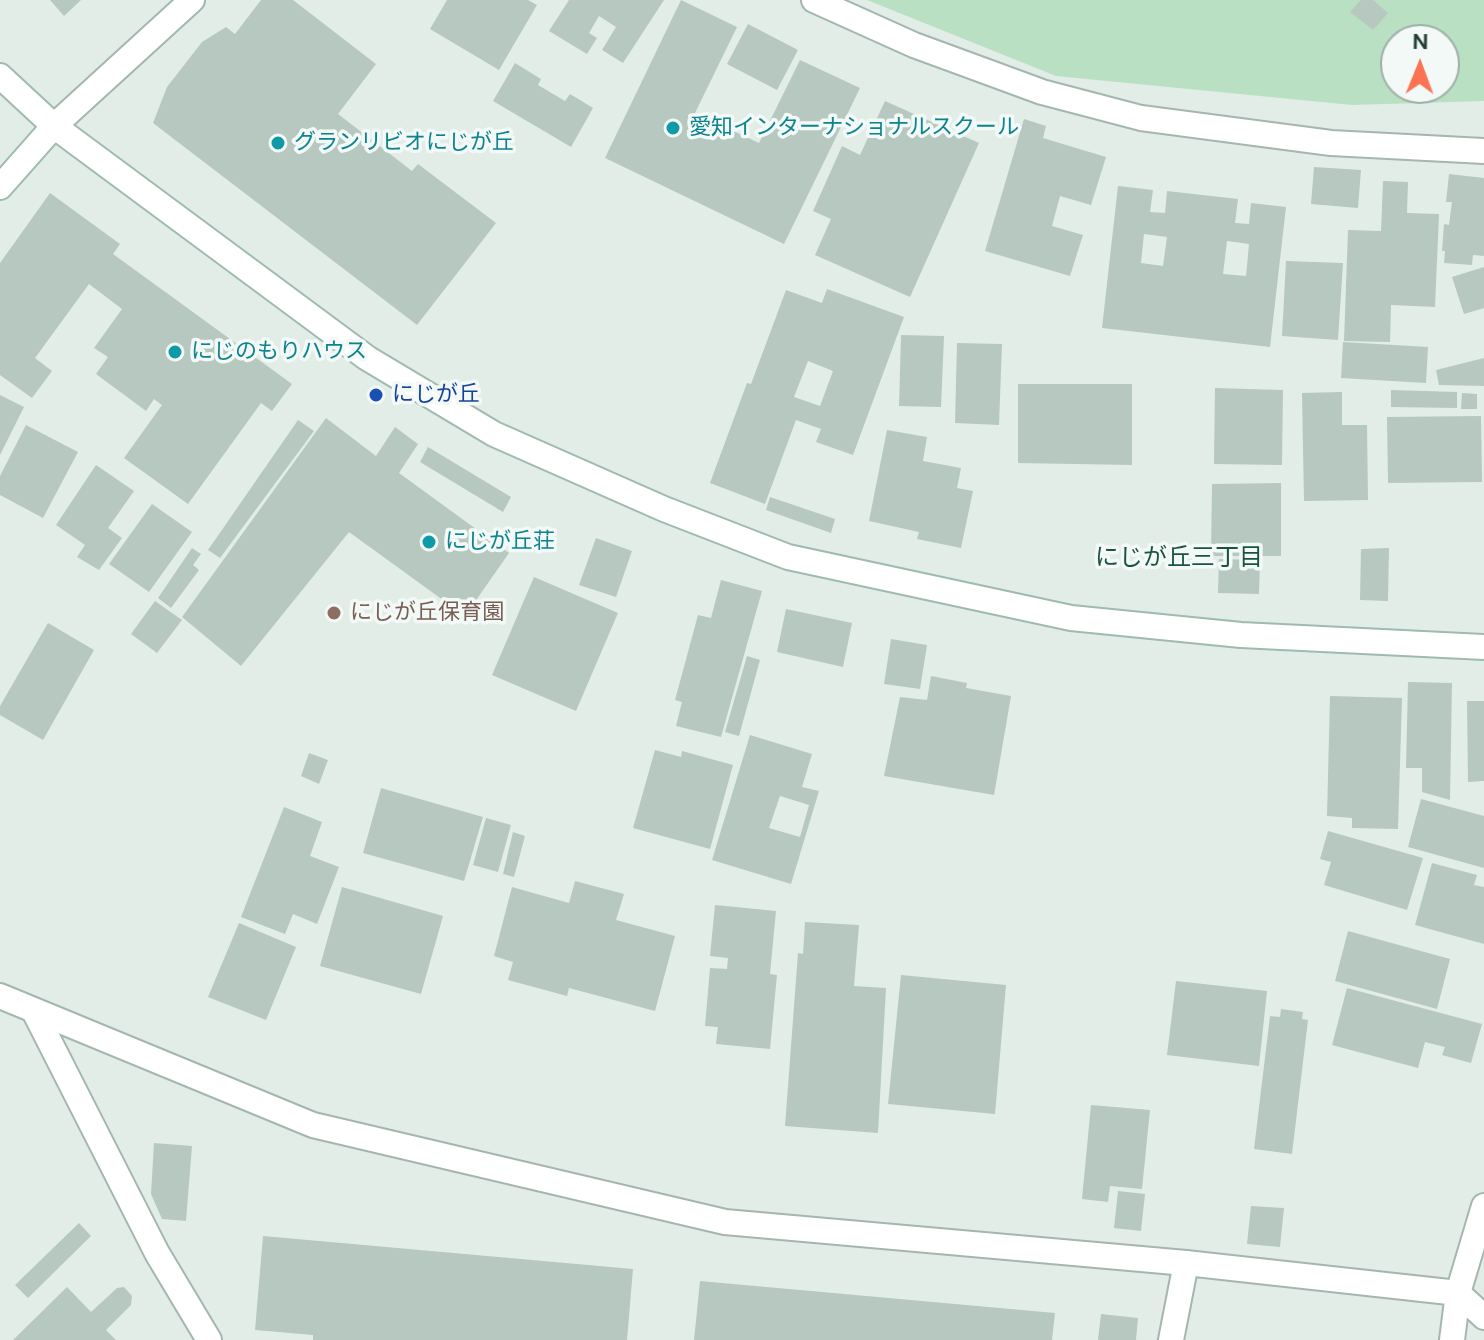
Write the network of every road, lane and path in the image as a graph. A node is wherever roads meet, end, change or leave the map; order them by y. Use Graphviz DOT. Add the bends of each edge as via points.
graph roads {
  1 [pos="192,0"];
  2 [pos="814,0"];
  3 [pos="0,76"];
  4 [pos="54,126"];
  5 [pos="1484,151"];
  6 [pos="0,187"];
  7 [pos="1484,647"];
  8 [pos="0,996"];
  9 [pos="34,1011"];
  10 [pos="1484,1206"];
  11 [pos="1186,1263"];
  12 [pos="1458,1293"];
  13 [pos="1484,1317"];
  14 [pos="209,1340"];
  15 [pos="1171,1340"];
  16 [pos="1452,1340"];
  1 -- 4 [label="street"];
  2 -- 5 [label="street" via="914,45 1042,92 1141,118 1331,143"];
  3 -- 4 [label="street"];
  4 -- 6 [label="street"];
  4 -- 7 [label="street" via="367,358 494,434 788,557 1071,618 1241,635"];
  8 -- 9 [label="street"];
  9 -- 11 [label="street" via="313,1125 725,1222"];
  9 -- 14 [label="street" via="157,1253"];
  10 -- 12 [label="street"];
  11 -- 12 [label="street"];
  11 -- 15 [label="street"];
  12 -- 13 [label="street"];
  12 -- 16 [label="street"];
}
